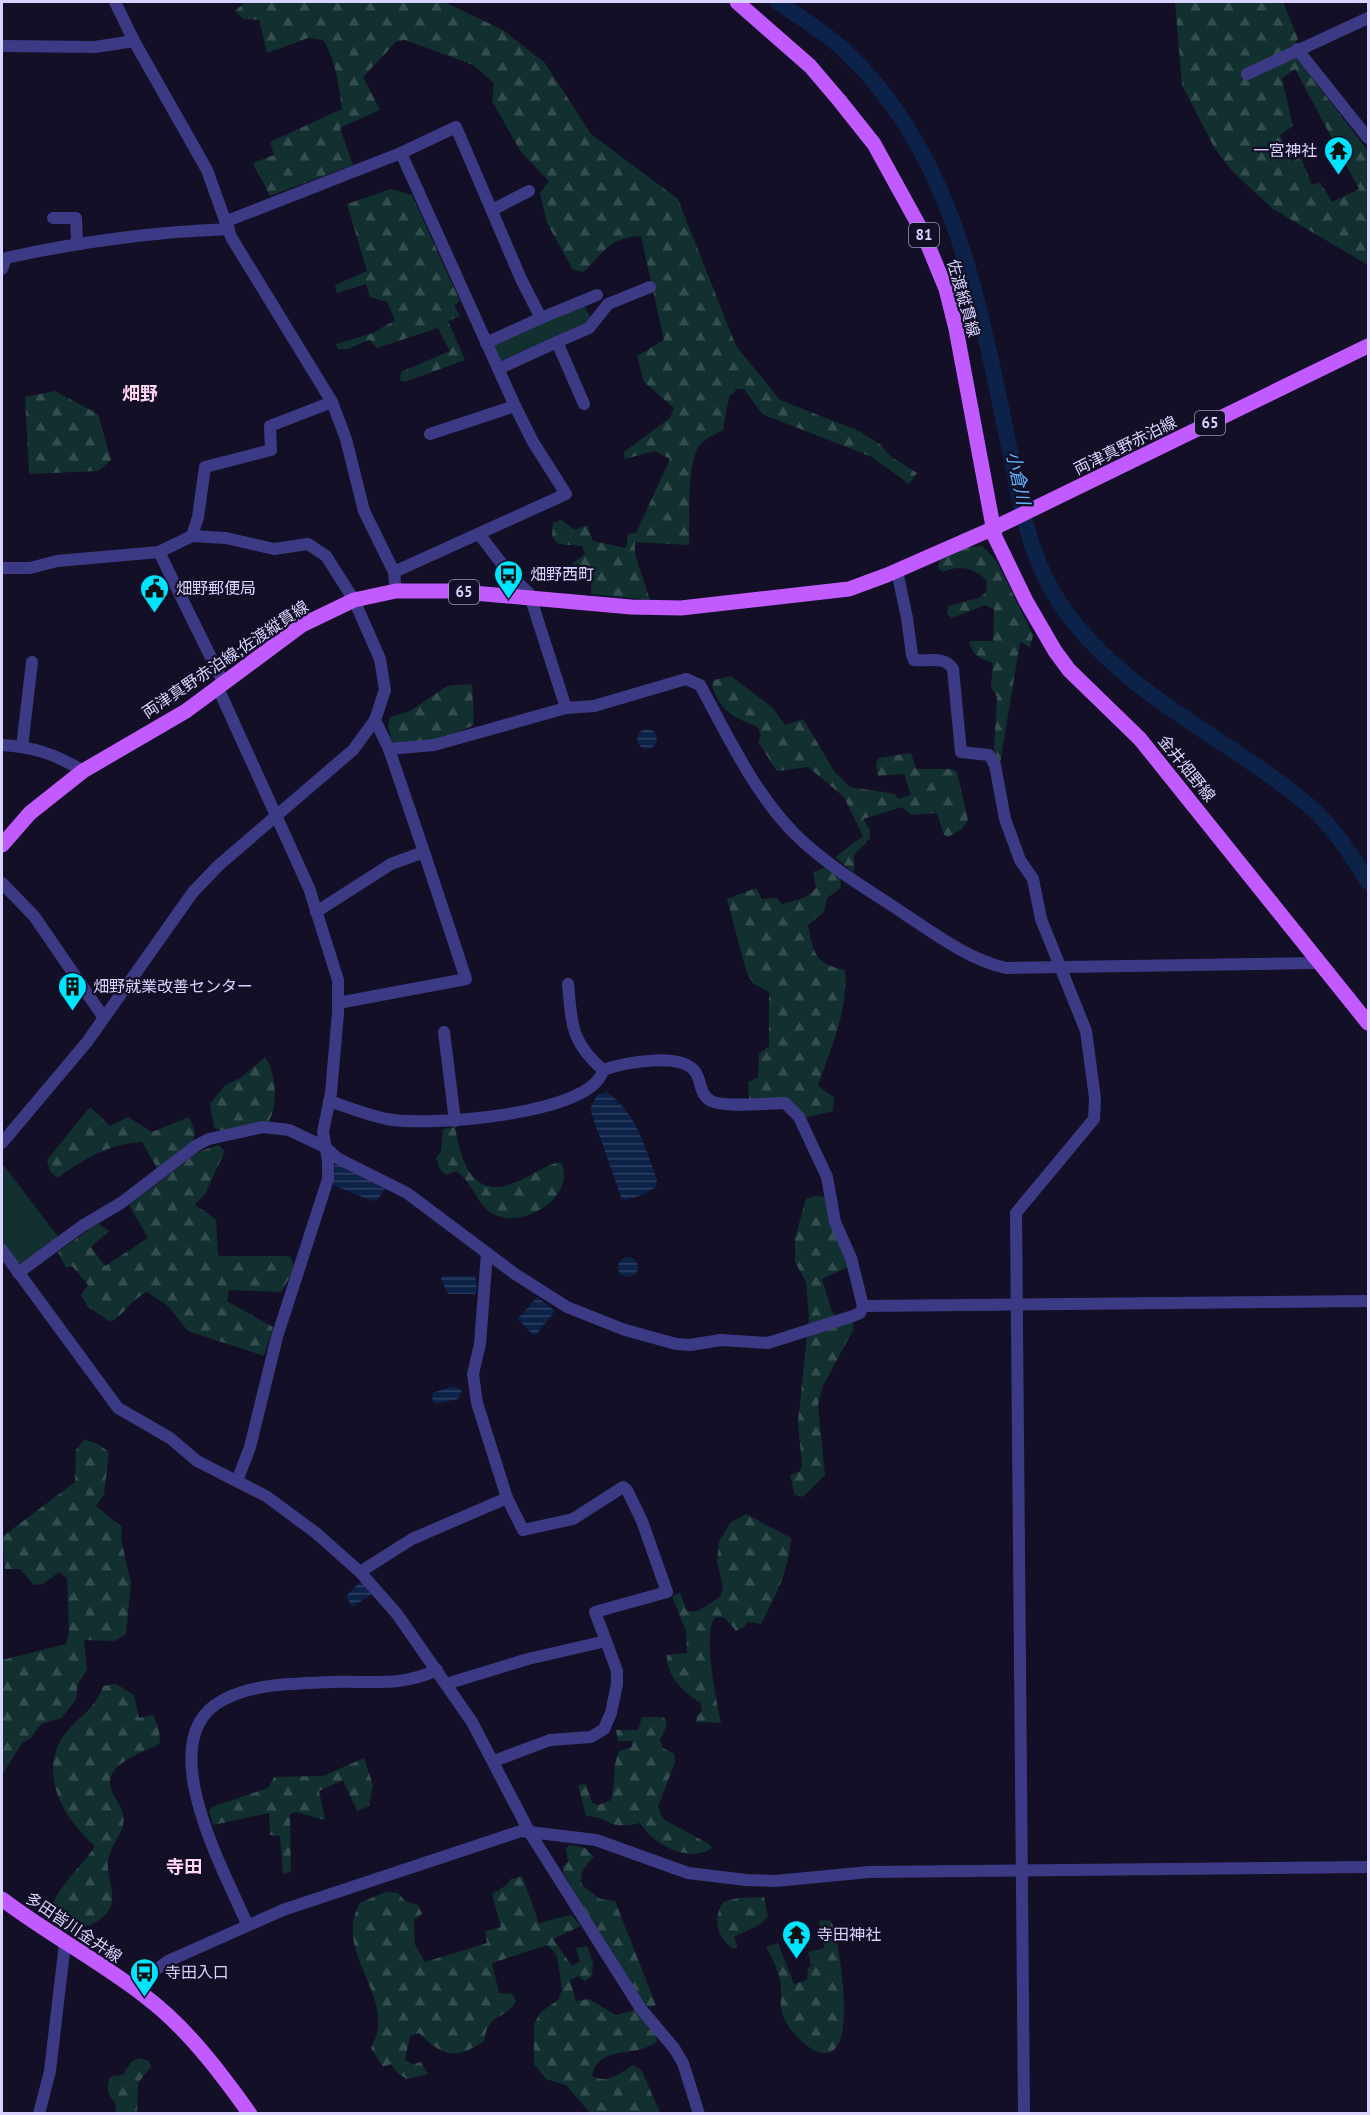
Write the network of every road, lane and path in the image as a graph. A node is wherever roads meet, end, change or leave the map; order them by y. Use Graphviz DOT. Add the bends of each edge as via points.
graph roads {
  1 [pos="115,2"];
  2 [pos="737,2"];
  3 [pos="1368,18"];
  4 [pos="134,41"];
  5 [pos="2,46"];
  6 [pos="1297,49"];
  7 [pos="1247,74"];
  8 [pos="1368,138"];
  9 [pos="401,153"];
  10 [pos="529,191"];
  11 [pos="492,210"];
  12 [pos="53,218"];
  13 [pos="228,225"];
  14 [pos="77,242"];
  15 [pos="2,269"];
  16 [pos="650,287"];
  17 [pos="597,295"];
  18 [pos="541,318"];
  19 [pos="557,342"];
  20 [pos="486,343"];
  21 [pos="1368,346"];
  22 [pos="498,369"];
  23 [pos="332,402"];
  24 [pos="584,404"];
  25 [pos="515,406"];
  26 [pos="430,434"];
  27 [pos="998,526"];
  28 [pos="479,534"];
  29 [pos="192,536"];
  30 [pos="159,552"];
  31 [pos="2,568"];
  32 [pos="897,571"];
  33 [pos="394,572"];
  34 [pos="396,591"];
  35 [pos="531,597"];
  36 [pos="354,600"];
  37 [pos="32,663"];
  38 [pos="221,686"];
  39 [pos="566,708"];
  40 [pos="375,720"];
  41 [pos="2,745"];
  42 [pos="22,747"];
  43 [pos="389,749"];
  44 [pos="83,771"];
  45 [pos="276,816"];
  46 [pos="2,845"];
  47 [pos="424,852"];
  48 [pos="2,882"];
  49 [pos="316,912"];
  50 [pos="1318,960"];
  51 [pos="1060,967"];
  52 [pos="568,984"];
  53 [pos="338,1003"];
  54 [pos="104,1018"];
  55 [pos="1368,1023"];
  56 [pos="444,1032"];
  57 [pos="603,1070"];
  58 [pos="329,1101"];
  59 [pos="455,1121"];
  60 [pos="2,1143"];
  61 [pos="325,1147"];
  62 [pos="2,1250"];
  63 [pos="487,1253"];
  64 [pos="18,1273"];
  65 [pos="1368,1301"];
  66 [pos="1017,1304"];
  67 [pos="863,1306"];
  68 [pos="237,1481"];
  69 [pos="507,1498"];
  70 [pos="360,1572"];
  71 [pos="606,1641"];
  72 [pos="437,1670"];
  73 [pos="446,1684"];
  74 [pos="494,1761"];
  75 [pos="530,1833"];
  76 [pos="1368,1867"];
  77 [pos="1021,1870"];
  78 [pos="2,1899"];
  79 [pos="247,1924"];
  80 [pos="65,1942"];
  81 [pos="132,1987"];
  82 [pos="39,2114"];
  83 [pos="250,2114"];
  84 [pos="699,2114"];
  85 [pos="1024,2114"];
  1 -- 4 [label="street"];
  2 -- 27 [label="main road, 佐渡縦貫線 / 81" via="810,66 839,100 874,144 923,233 946,289"];
  3 -- 6 [label="street"];
  4 -- 5 [label="street" via="95,47"];
  4 -- 13 [label="street" via="207,170"];
  6 -- 7 [label="street"];
  6 -- 8 [label="street"];
  9 -- 11 [label="street" via="456,128"];
  9 -- 13 [label="street"];
  9 -- 20 [label="street"];
  10 -- 11 [label="street"];
  11 -- 18 [label="street"];
  12 -- 14 [label="street" via="76,218"];
  13 -- 14 [label="street"];
  13 -- 23 [label="street" via="271,307"];
  14 -- 15 [label="street" via="6,258"];
  16 -- 19 [label="street" via="608,304 589,328"];
  17 -- 18 [label="street"];
  18 -- 20 [label="street"];
  19 -- 22 [label="street"];
  19 -- 24 [label="street"];
  20 -- 22 [label="street"];
  21 -- 27 [label="main road, 両津真野赤泊線 / 65"];
  22 -- 25 [label="street"];
  23 -- 29 [label="street" via="270,426 271,450 205,467"];
  23 -- 33 [label="street" via="346,439 364,511"];
  25 -- 26 [label="street"];
  25 -- 28 [label="street" via="566,494"];
  27 -- 32 [label="main road, 両津真野赤泊線;佐渡縦貫線 / 65"];
  27 -- 50 [label="main road, 金井畑野線" via="995,537 1026,601 1069,670 1140,739"];
  28 -- 33 [label="street"];
  28 -- 35 [label="street"];
  29 -- 30 [label="street"];
  29 -- 36 [label="street" via="226,538 274,549 308,544 326,556"];
  30 -- 31 [label="street" via="57,561 23,569"];
  30 -- 38 [label="street"];
  32 -- 35 [label="main road, 両津真野赤泊線;佐渡縦貫線 / 65" via="826,593 681,608"];
  32 -- 51 [label="street" via="912,655 915,660 943,660 953,669 961,752 989,755 992,759 1005,819 1020,860 1033,879 1041,919"];
  33 -- 34 [label="street"];
  34 -- 35 [label="main road, 両津真野赤泊線;佐渡縦貫線 / 65"];
  34 -- 36 [label="main road, 両津真野赤泊線;佐渡縦貫線 / 65"];
  35 -- 39 [label="street"];
  36 -- 38 [label="main road, 両津真野赤泊線;佐渡縦貫線 / 65" via="302,625"];
  36 -- 40 [label="street" via="384,675 385,690"];
  37 -- 42 [label="street"];
  38 -- 44 [label="main road, 両津真野赤泊線;佐渡縦貫線 / 65"];
  38 -- 45 [label="street"];
  39 -- 43 [label="street" via="434,746"];
  39 -- 51 [label="street" via="594,706 686,679 693,681 700,685 760,789 795,834 934,933 992,965"];
  40 -- 43 [label="street"];
  40 -- 45 [label="street" via="353,750"];
  41 -- 42 [label="street"];
  42 -- 44 [label="street" via="61,758"];
  43 -- 47 [label="street"];
  44 -- 46 [label="main road, 両津真野赤泊線;佐渡縦貫線 / 65" via="30,813"];
  45 -- 49 [label="street"];
  45 -- 54 [label="street" via="193,892"];
  47 -- 49 [label="street" via="391,864"];
  47 -- 53 [label="street" via="466,980"];
  48 -- 54 [label="street" via="34,916"];
  49 -- 53 [label="street" via="338,980"];
  50 -- 51 [label="street"];
  50 -- 55 [label="main road, 金井畑野線"];
  51 -- 66 [label="street" via="1086,1031 1094,1119 1016,1213"];
  52 -- 57 [label="street" via="574,1036"];
  53 -- 58 [label="street"];
  54 -- 60 [label="street"];
  56 -- 59 [label="street"];
  57 -- 59 [label="street" via="595,1085 560,1102"];
  57 -- 67 [label="street" via="631,1062 666,1061 690,1067 705,1095 717,1103 785,1103 793,1109 827,1177 835,1222 851,1258"];
  58 -- 59 [label="street" via="387,1119"];
  58 -- 61 [label="street" via="323,1132"];
  61 -- 63 [label="street" via="337,1158 407,1193"];
  61 -- 64 [label="street" via="278,1127 208,1139"];
  61 -- 68 [label="street" via="328,1179 277,1337 250,1447"];
  62 -- 64 [label="street"];
  63 -- 67 [label="street" via="567,1307 625,1330 676,1344 721,1340 768,1343 853,1316"];
  63 -- 69 [label="street" via="480,1344 473,1374 477,1403"];
  64 -- 68 [label="street" via="118,1408 170,1438 197,1461"];
  65 -- 66 [label="street"];
  66 -- 67 [label="street"];
  66 -- 77 [label="street"];
  68 -- 70 [label="street" via="266,1496"];
  69 -- 70 [label="street" via="412,1539"];
  69 -- 71 [label="street" via="523,1530 573,1519 623,1487 627,1490 667,1592 595,1612"];
  70 -- 72 [label="street"];
  71 -- 73 [label="street"];
  71 -- 74 [label="street" via="617,1671 617,1684 604,1729 591,1737 550,1740"];
  72 -- 73 [label="street"];
  72 -- 79 [label="street" via="422,1677 383,1684 266,1686 222,1701 203,1716 193,1739 190,1771 203,1818"];
  73 -- 74 [label="street"];
  74 -- 75 [label="street"];
  75 -- 77 [label="street" via="596,1840 688,1873 746,1880 869,1872"];
  75 -- 79 [label="street" via="506,1834"];
  75 -- 84 [label="street" via="640,2009 674,2048 683,2063"];
  76 -- 77 [label="street"];
  77 -- 85 [label="street"];
  78 -- 80 [label="main road, 多田皆川金井線"];
  79 -- 81 [label="street" via="168,1961"];
  80 -- 81 [label="main road, 多田皆川金井線"];
  80 -- 82 [label="street" via="50,2071"];
  81 -- 83 [label="main road, 多田皆川金井線" via="170,2017"];
}
